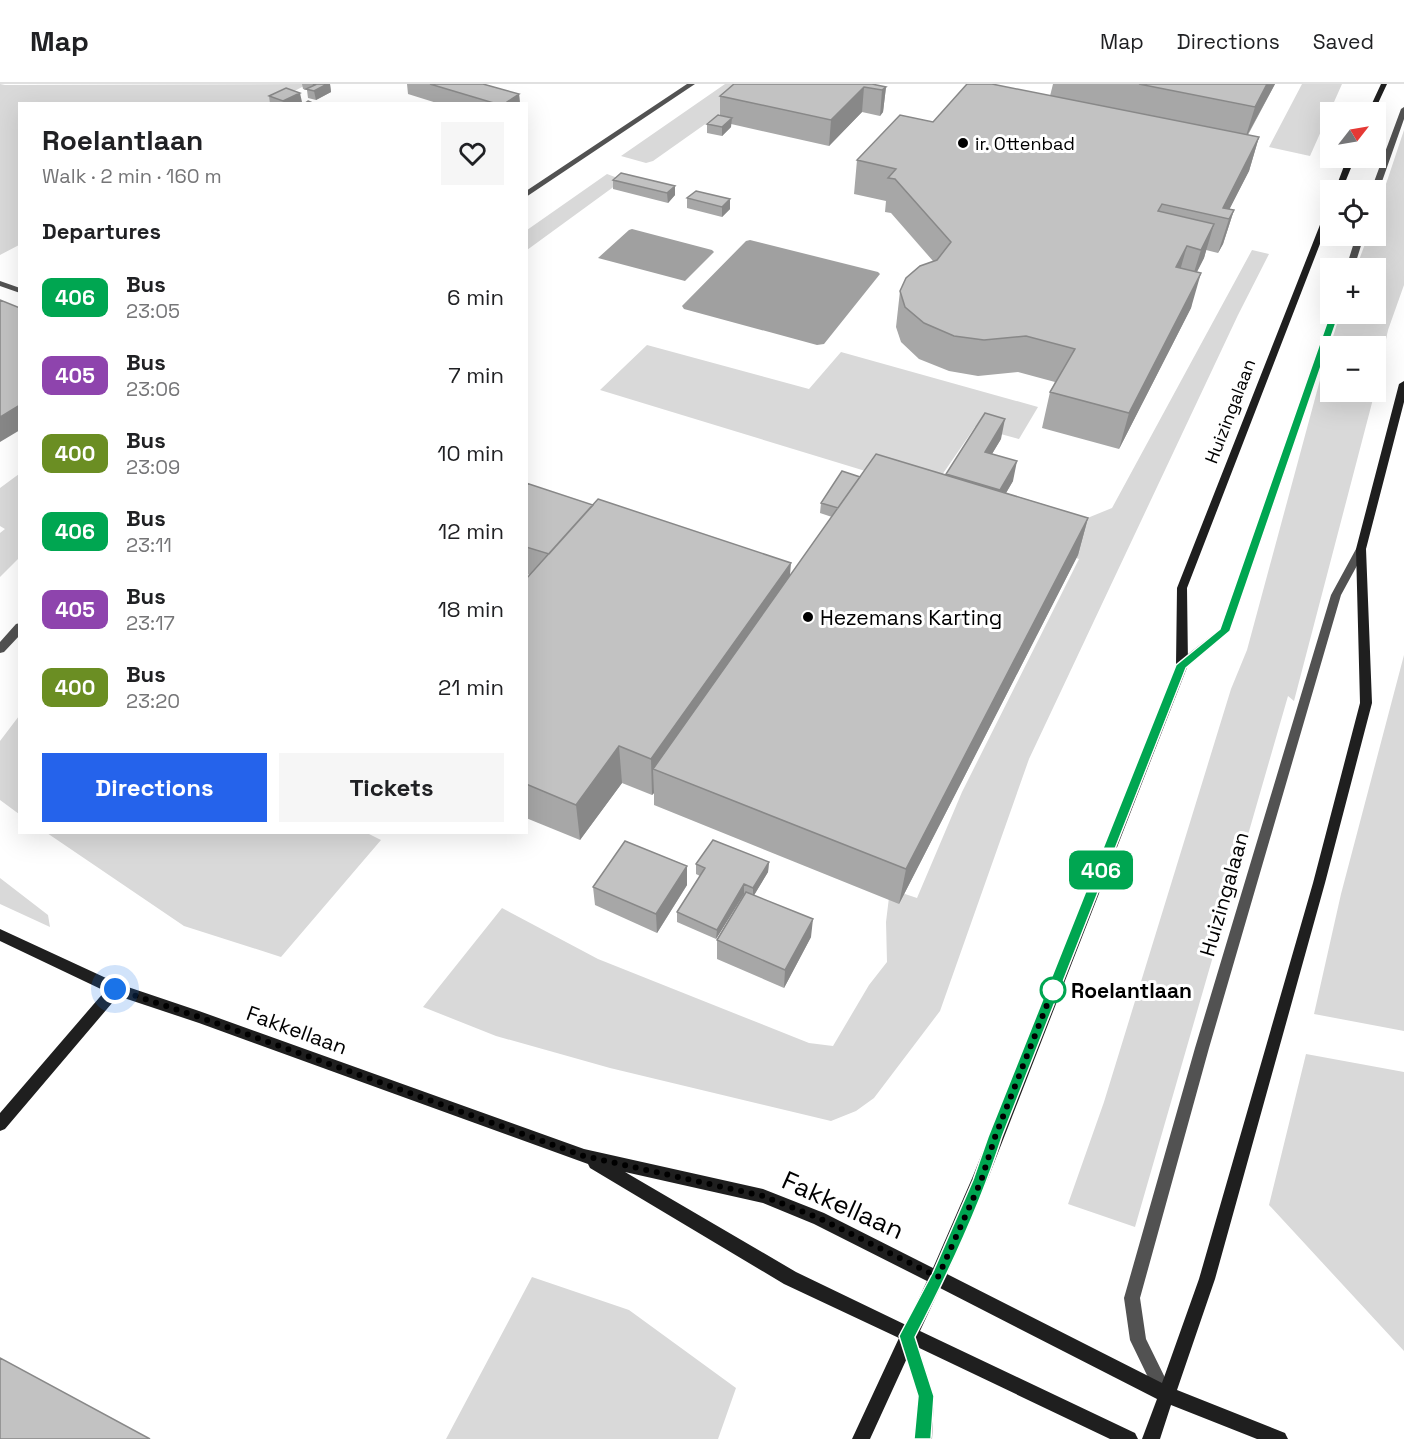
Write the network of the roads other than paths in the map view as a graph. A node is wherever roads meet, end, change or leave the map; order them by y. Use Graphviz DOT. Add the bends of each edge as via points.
graph roads {
  1 [pos="692,84"];
  2 [pos="1384,84"];
  3 [pos="1376,102"];
  4 [pos="1404,109"];
  5 [pos="1379,180"];
  6 [pos="528,194"];
  7 [pos="1320,235"];
  8 [pos="0,283"];
  9 [pos="18,290"];
  10 [pos="1331,324"];
  11 [pos="1404,384"];
  12 [pos="1361,549"];
  13 [pos="18,629"];
  14 [pos="0,649"];
  15 [pos="1182,665"];
  16 [pos="0,934"];
  17 [pos="115,989"];
  18 [pos="0,1124"];
  19 [pos="584,1156"];
  20 [pos="938,1277"];
  21 [pos="907,1336"];
  22 [pos="1165,1394"];
  23 [pos="861,1439"];
  24 [pos="923,1439"];
  25 [pos="1129,1439"];
  26 [pos="1150,1439"];
  27 [pos="1279,1439"];
  1 -- 6 [label="street"];
  2 -- 3 [label="main road"];
  4 -- 5 [label="street"];
  7 -- 15 [label="main road, Huizingalaan" via="1182,588"];
  8 -- 9 [label="street"];
  10 -- 15 [label="street, Huizingalaan" via="1224,631"];
  11 -- 12 [label="main road, Huizingalaan"];
  12 -- 22 [label="main road, Huizingalaan" via="1366,703 1210,1267"];
  12 -- 22 [label="street, Huizingalaan" via="1336,595 1132,1298 1138,1340"];
  13 -- 14 [label="street"];
  15 -- 20 [label="main road, Huizingalaan" via="981,1181"];
  16 -- 17 [label="main road, Fakkellaan"];
  17 -- 18 [label="main road"];
  17 -- 19 [label="main road, Fakkellaan"];
  19 -- 20 [label="main road, Fakkellaan" via="763,1196 819,1218"];
  19 -- 21 [label="main road, Fakkellaan" via="790,1278"];
  20 -- 21 [label="main road, Huizingalaan"];
  20 -- 22 [label="main road, Fakkellaan"];
  21 -- 23 [label="main road, Huizingalaan"];
  21 -- 24 [label="street" via="926,1396"];
  21 -- 25 [label="main road, Fakkellaan"];
  22 -- 26 [label="main road, Huizingalaan"];
  22 -- 27 [label="main road"];
}
